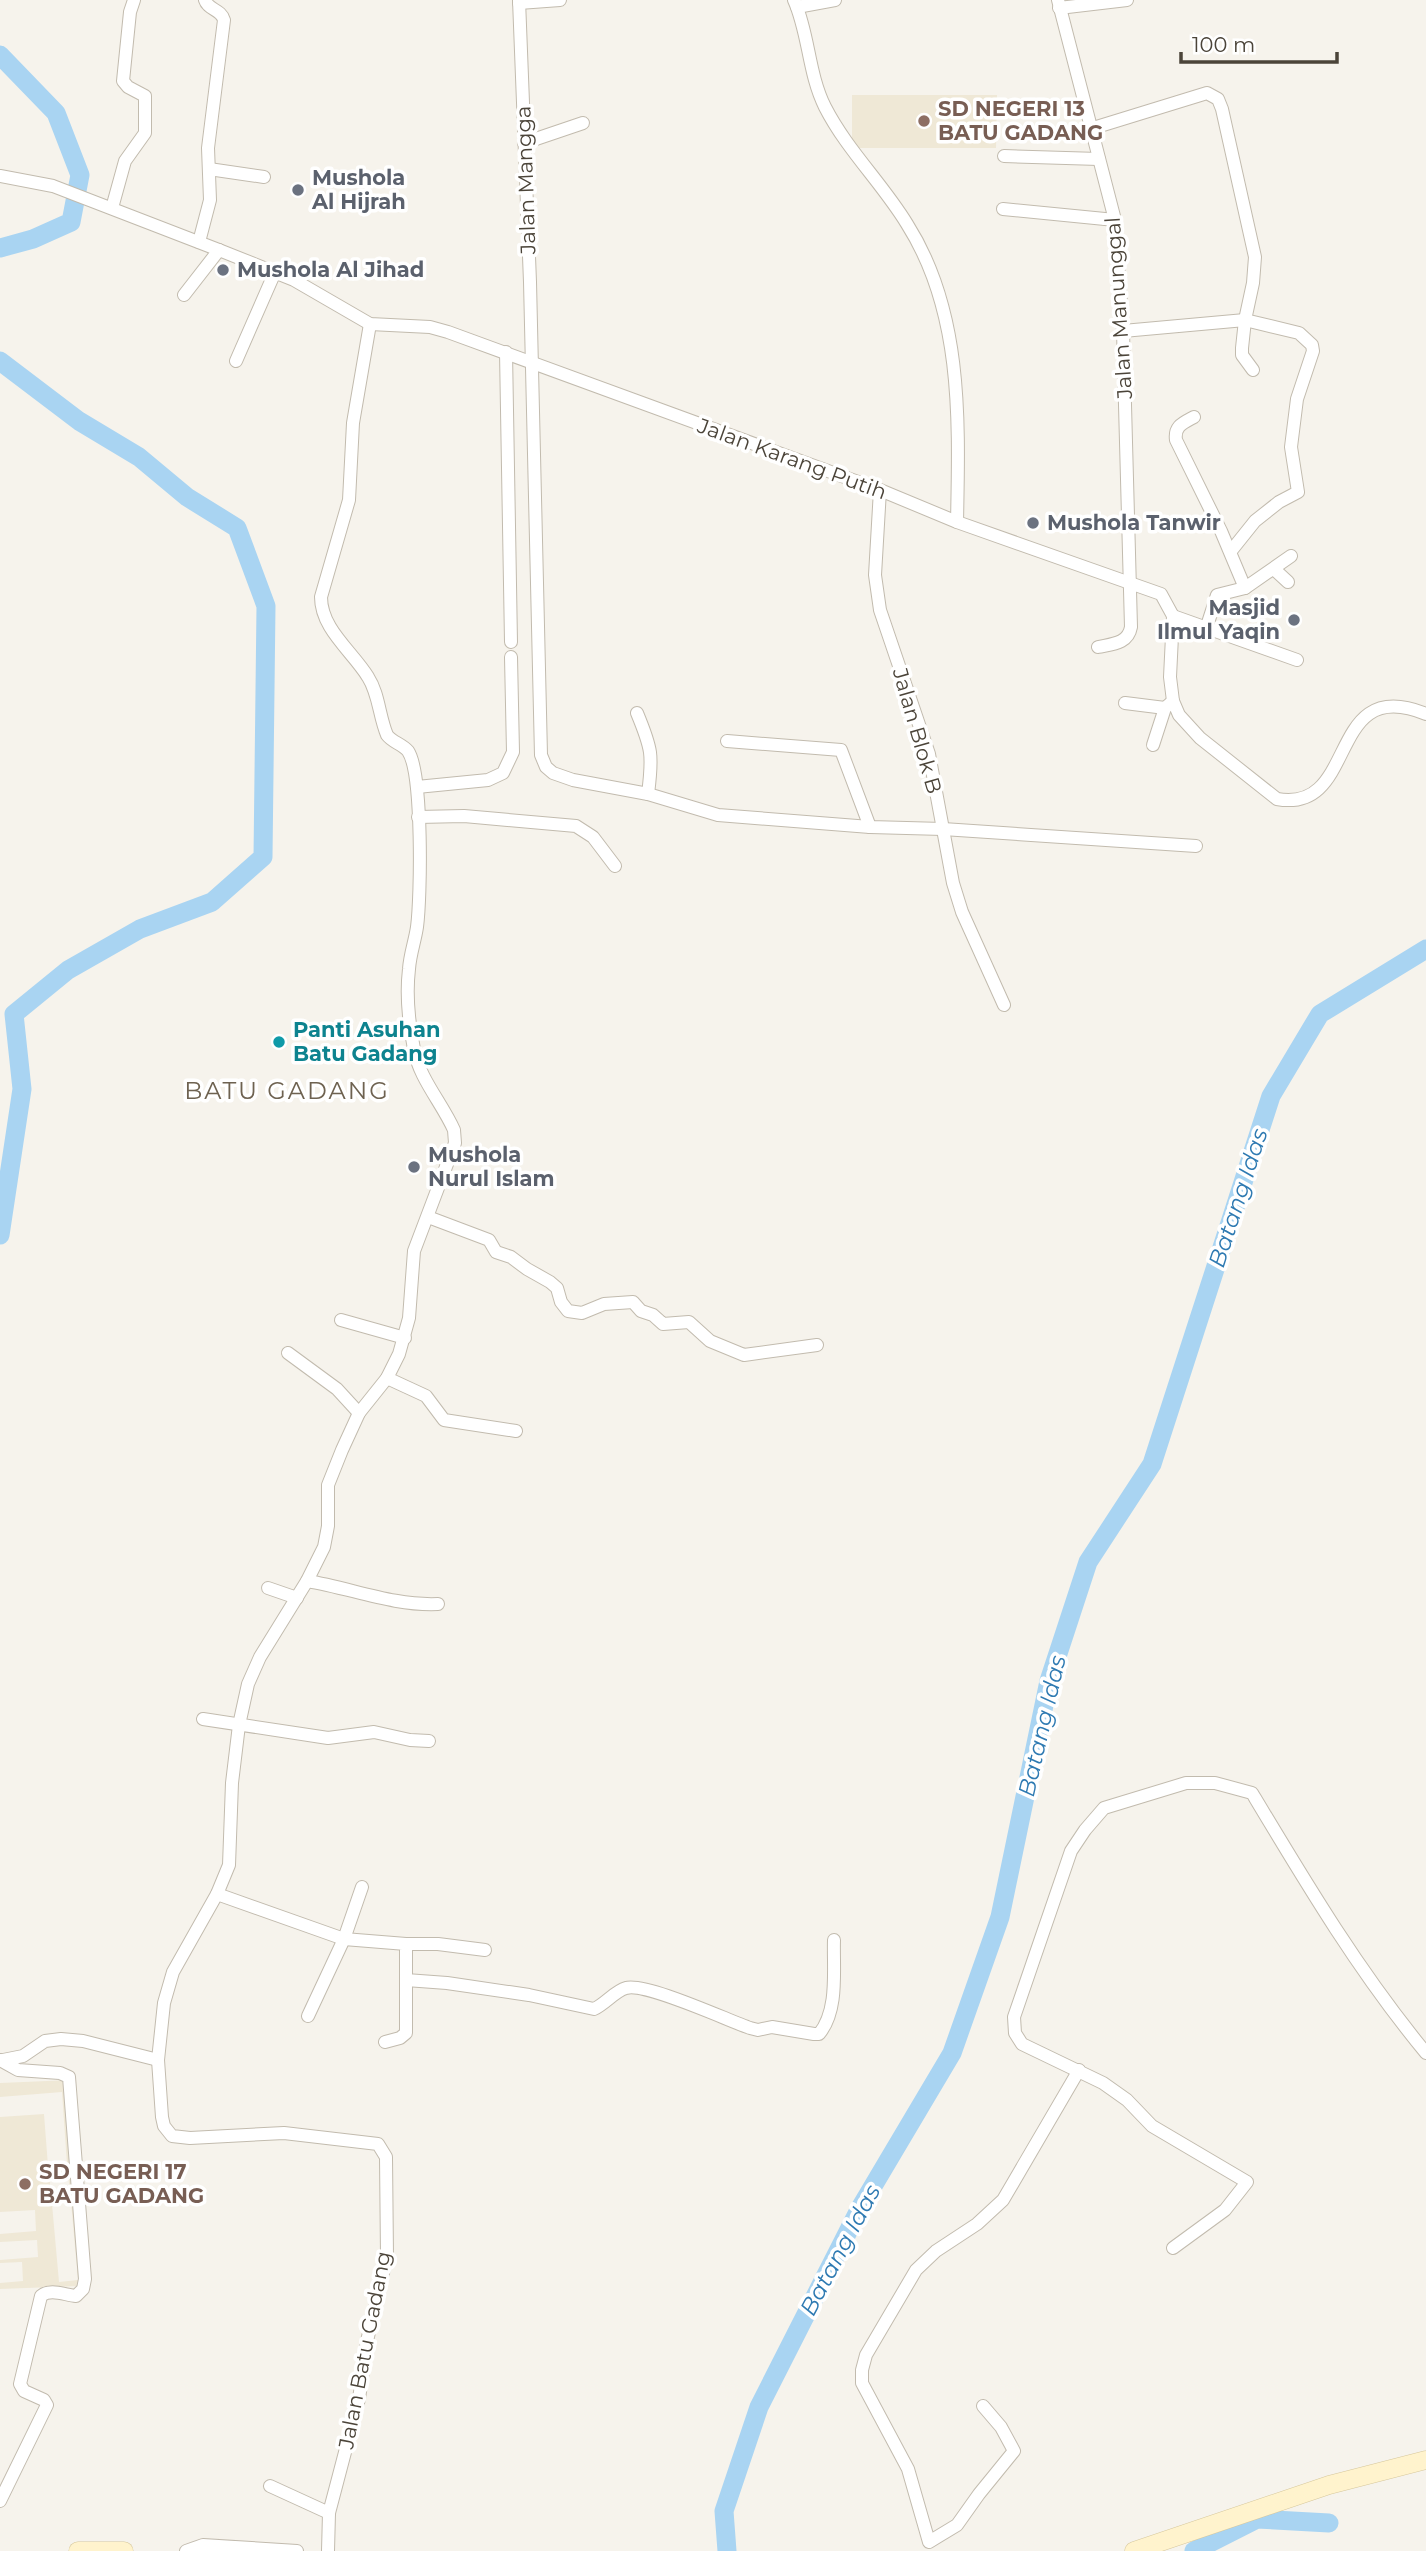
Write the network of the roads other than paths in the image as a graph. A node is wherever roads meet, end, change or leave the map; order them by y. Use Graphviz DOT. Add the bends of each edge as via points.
graph roads {
  1 [pos="134,0"];
  2 [pos="205,0"];
  3 [pos="560,0"];
  4 [pos="835,0"];
  5 [pos="1127,0"];
  6 [pos="519,2"];
  7 [pos="795,3"];
  8 [pos="1058,4"];
  9 [pos="583,123"];
  10 [pos="1090,129"];
  11 [pos="524,143"];
  12 [pos="1004,156"];
  13 [pos="1098,159"];
  14 [pos="209,169"];
  15 [pos="0,176"];
  16 [pos="264,177"];
  17 [pos="109,207"];
  18 [pos="1003,209"];
  19 [pos="1115,219"];
  20 [pos="198,242"];
  21 [pos="219,250"];
  22 [pos="275,272"];
  23 [pos="184,295"];
  24 [pos="1245,320"];
  25 [pos="370,324"];
  26 [pos="1123,331"];
  27 [pos="506,352"];
  28 [pos="236,361"];
  29 [pos="532,361"];
  30 [pos="1253,370"];
  31 [pos="1194,417"];
  32 [pos="880,490"];
  33 [pos="957,523"];
  34 [pos="1231,551"];
  35 [pos="1291,556"];
  36 [pos="1275,570"];
  37 [pos="1129,581"];
  38 [pos="1288,582"];
  39 [pos="1245,588"];
  40 [pos="1173,616"];
  41 [pos="1206,629"];
  42 [pos="511,642"];
  43 [pos="1098,647"];
  44 [pos="511,657"];
  45 [pos="1297,660"];
  46 [pos="1125,703"];
  47 [pos="1169,705"];
  48 [pos="637,713"];
  49 [pos="1426,714"];
  50 [pos="727,741"];
  51 [pos="1153,745"];
  52 [pos="417,787"];
  53 [pos="648,794"];
  54 [pos="418,817"];
  55 [pos="870,827"];
  56 [pos="943,829"];
  57 [pos="1196,846"];
  58 [pos="615,866"];
  59 [pos="1004,1005"];
  60 [pos="428,1217"];
  61 [pos="341,1320"];
  62 [pos="405,1338"];
  63 [pos="817,1345"];
  64 [pos="288,1353"];
  65 [pos="387,1378"];
  66 [pos="359,1413"];
  67 [pos="516,1431"];
  68 [pos="307,1581"];
  69 [pos="268,1588"];
  70 [pos="297,1598"];
  71 [pos="438,1604"];
  72 [pos="203,1719"];
  73 [pos="239,1724"];
  74 [pos="429,1741"];
  75 [pos="362,1887"];
  76 [pos="217,1894"];
  77 [pos="344,1939"];
  78 [pos="834,1940"];
  79 [pos="407,1944"];
  80 [pos="485,1950"];
  81 [pos="407,1980"];
  82 [pos="308,2016"];
  83 [pos="385,2042"];
  84 [pos="1426,2053"];
  85 [pos="1,2060"];
  86 [pos="158,2060"];
  87 [pos="1079,2070"];
  88 [pos="1173,2248"];
  89 [pos="983,2406"];
  90 [pos="1426,2460"];
  91 [pos="270,2486"];
  92 [pos="0,2501"];
  93 [pos="329,2513"];
  94 [pos="78,2551"];
  95 [pos="124,2551"];
  96 [pos="186,2551"];
  97 [pos="297,2551"];
  98 [pos="328,2551"];
  99 [pos="1134,2551"];
  1 -- 17 [label="street" via="123,81 145,96 146,126 125,161"];
  2 -- 14 [label="street" via="223,20"];
  3 -- 6 [label="street"];
  4 -- 7 [label="street"];
  5 -- 8 [label="street"];
  6 -- 11 [label="street, Jalan Mangga"];
  7 -- 33 [label="street" via="823,103 846,144 907,223 939,286 951,341 958,439"];
  8 -- 10 [label="street, Jalan Manunggal"];
  9 -- 11 [label="street"];
  10 -- 13 [label="street, Jalan Manunggal"];
  10 -- 24 [label="street" via="1207,93 1218,99 1255,257"];
  11 -- 29 [label="street, Jalan Mangga"];
  12 -- 13 [label="street"];
  13 -- 19 [label="street, Jalan Manunggal"];
  14 -- 16 [label="street"];
  14 -- 20 [label="street" via="210,200"];
  15 -- 17 [label="street, Jalan Karang Putih" via="53,186"];
  17 -- 20 [label="street, Jalan Karang Putih"];
  18 -- 19 [label="street"];
  19 -- 26 [label="street, Jalan Manunggal"];
  20 -- 21 [label="street, Jalan Karang Putih"];
  21 -- 22 [label="street, Jalan Karang Putih"];
  21 -- 23 [label="street"];
  22 -- 25 [label="street, Jalan Karang Putih"];
  22 -- 28 [label="street"];
  24 -- 26 [label="street"];
  24 -- 30 [label="street" via="1242,355"];
  24 -- 34 [label="street" via="1299,333 1309,340 1313,351 1297,399 1291,447 1298,492 1255,521"];
  25 -- 27 [label="street, Jalan Karang Putih" via="430,327"];
  25 -- 52 [label="street, Jalan Batu Gadang" via="353,423 349,500 321,605 327,622 369,678 384,730 408,752"];
  26 -- 37 [label="street, Jalan Manunggal"];
  27 -- 29 [label="street, Jalan Karang Putih"];
  27 -- 42 [label="street"];
  29 -- 32 [label="street, Jalan Karang Putih"];
  29 -- 53 [label="street, Jalan Mangga" via="543,762 553,773 573,780"];
  31 -- 34 [label="street" via="1179,425 1175,434"];
  32 -- 33 [label="street, Jalan Karang Putih"];
  32 -- 56 [label="street, Jalan Blok B" via="875,590 929,754"];
  33 -- 37 [label="street, Jalan Karang Putih"];
  34 -- 39 [label="street"];
  35 -- 36 [label="street"];
  36 -- 38 [label="street"];
  36 -- 39 [label="street"];
  37 -- 40 [label="street, Jalan Karang Putih" via="1161,594"];
  37 -- 43 [label="street, Jalan Manunggal" via="1130,634 1118,643"];
  39 -- 41 [label="street" via="1217,596"];
  40 -- 41 [label="street"];
  40 -- 47 [label="street"];
  41 -- 45 [label="street"];
  44 -- 52 [label="street" via="513,752 503,773 488,780"];
  46 -- 47 [label="street"];
  47 -- 49 [label="street" via="1200,738 1277,799 1291,802 1310,795 1331,774 1370,710 1391,706"];
  47 -- 51 [label="street"];
  48 -- 53 [label="street" via="652,755"];
  50 -- 55 [label="street" via="841,750"];
  52 -- 54 [label="street, Jalan Batu Gadang"];
  53 -- 55 [label="street" via="718,815"];
  54 -- 58 [label="street" via="464,816 576,826 593,836"];
  54 -- 60 [label="street, Jalan Batu Gadang" via="418,912 408,979 412,1042 417,1062 455,1136"];
  55 -- 56 [label="street"];
  56 -- 57 [label="street"];
  56 -- 59 [label="street, Jalan Blok B" via="962,912"];
  60 -- 62 [label="street, Jalan Batu Gadang" via="412,1260"];
  60 -- 63 [label="street" via="489,1240 496,1252 554,1285 568,1311 582,1313 604,1304 633,1302 663,1324 688,1321 710,1341 744,1355"];
  61 -- 62 [label="street"];
  62 -- 65 [label="street, Jalan Batu Gadang"];
  64 -- 66 [label="street" via="337,1389"];
  65 -- 66 [label="street, Jalan Batu Gadang"];
  65 -- 67 [label="street" via="429,1399 444,1420"];
  66 -- 68 [label="street, Jalan Batu Gadang" via="332,1471 327,1534"];
  68 -- 70 [label="street, Jalan Batu Gadang"];
  68 -- 71 [label="street" via="409,1604"];
  69 -- 70 [label="street"];
  70 -- 73 [label="street, Jalan Batu Gadang" via="253,1671"];
  72 -- 73 [label="street"];
  73 -- 74 [label="street" via="328,1738 374,1732"];
  73 -- 76 [label="street, Jalan Batu Gadang" via="229,1865"];
  75 -- 77 [label="street"];
  76 -- 77 [label="street"];
  76 -- 86 [label="street, Jalan Batu Gadang" via="173,1972 164,2003"];
  77 -- 79 [label="street"];
  77 -- 82 [label="street"];
  78 -- 81 [label="street" via="834,1993 824,2029 814,2035 772,2026 750,2028 633,1988 624,1988 594,2009 529,1995"];
  79 -- 80 [label="street"];
  79 -- 81 [label="street"];
  81 -- 83 [label="street" via="406,2033"];
  84 -- 87 [label="street" via="1357,1963 1252,1793 1198,1782 1104,1808 1071,1851 1014,2017 1014,2033 1022,2043"];
  85 -- 86 [label="street" via="61,2039 83,2040"];
  85 -- 92 [label="street" via="18,2070 69,2077 85,2284 76,2296 45,2292 41,2296 20,2384 24,2392 47,2405"];
  86 -- 93 [label="street, Jalan Batu Gadang" via="162,2118 172,2136 300,2134 378,2144 386,2157 387,2256 367,2341 357,2412"];
  87 -- 88 [label="street" via="1127,2100 1152,2126 1247,2182 1225,2210"];
  87 -- 89 [label="street" via="1003,2200 916,2270 866,2355 862,2382 908,2469 929,2542 957,2525 1014,2451"];
  90 -- 99 [label="street" via="1329,2485"];
  91 -- 93 [label="street"];
  93 -- 98 [label="street, Jalan Batu Gadang"];
  94 -- 95 [label="street"];
  96 -- 97 [label="street" via="203,2545"];
}
